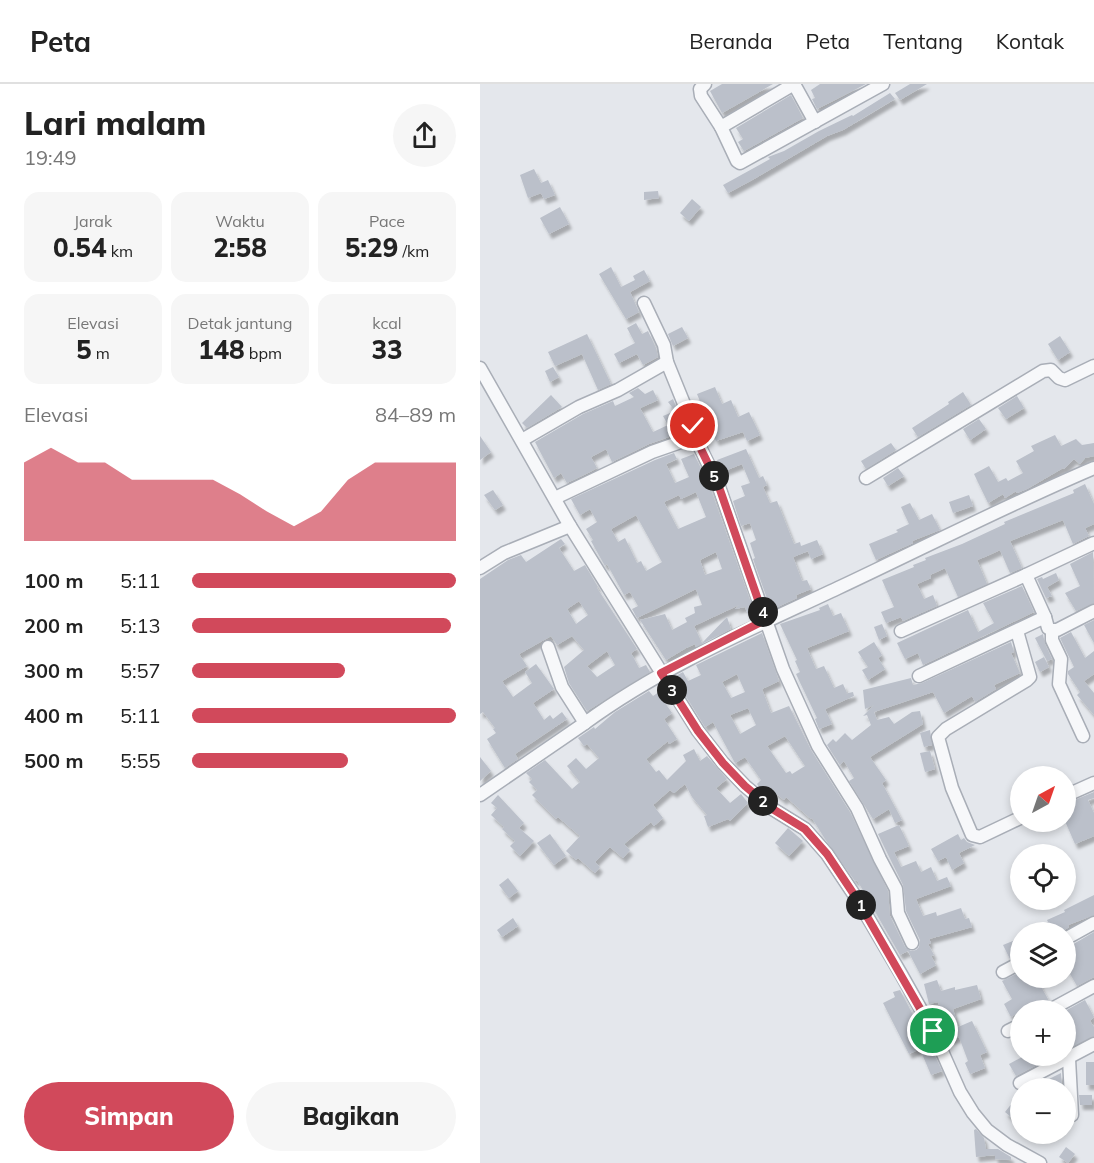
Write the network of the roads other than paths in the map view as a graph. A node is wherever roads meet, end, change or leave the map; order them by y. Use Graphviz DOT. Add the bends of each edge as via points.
graph roads {
  1 [pos="705,84"];
  2 [pos="794,84"];
  3 [pos="883,84"];
  4 [pos="815,122"];
  5 [pos="720,128"];
  6 [pos="644,303"];
  7 [pos="667,362"];
  8 [pos="1094,366"];
  9 [pos="480,368"];
  10 [pos="695,437"];
  11 [pos="522,440"];
  12 [pos="1094,468"];
  13 [pos="866,478"];
  14 [pos="555,498"];
  15 [pos="570,526"];
  16 [pos="1094,543"];
  17 [pos="480,568"];
  18 [pos="1026,575"];
  19 [pos="1094,611"];
  20 [pos="1045,617"];
  21 [pos="765,620"];
  22 [pos="1052,630"];
  23 [pos="901,631"];
  24 [pos="1017,631"];
  25 [pos="548,647"];
  26 [pos="661,673"];
  27 [pos="919,676"];
  28 [pos="585,723"];
  29 [pos="1083,735"];
  30 [pos="1094,783"];
  31 [pos="1076,791"];
  32 [pos="480,795"];
  33 [pos="1010,823"];
  34 [pos="1094,923"];
  35 [pos="1076,933"];
  36 [pos="912,943"];
  37 [pos="1010,968"];
  38 [pos="1003,972"];
  39 [pos="1094,986"];
  40 [pos="1068,1000"];
  41 [pos="1094,1044"];
  42 [pos="1076,1054"];
  43 [pos="1054,1066"];
  44 [pos="1030,1078"];
  45 [pos="1040,1163"];
  1 -- 5 [label="street" via="700,89 701,96"];
  2 -- 4 [label="street"];
  2 -- 5 [label="street"];
  3 -- 4 [label="street"];
  4 -- 5 [label="street" via="740,163 734,159"];
  6 -- 7 [label="street" via="664,345"];
  7 -- 10 [label="street"];
  7 -- 11 [label="street"];
  8 -- 13 [label="street" via="1065,380 1051,370 1042,370"];
  9 -- 11 [label="street"];
  10 -- 14 [label="street"];
  10 -- 21 [label="street" via="718,484"];
  11 -- 14 [label="street"];
  12 -- 21 [label="street"];
  14 -- 15 [label="street"];
  15 -- 17 [label="street" via="504,553"];
  15 -- 26 [label="street"];
  16 -- 18 [label="street"];
  18 -- 20 [label="street"];
  18 -- 23 [label="street"];
  19 -- 22 [label="street"];
  20 -- 22 [label="street"];
  20 -- 24 [label="street"];
  21 -- 26 [label="street"];
  21 -- 36 [label="street" via="806,722 857,808 896,889 898,913"];
  22 -- 29 [label="street" via="1061,664 1059,684"];
  24 -- 27 [label="street"];
  24 -- 33 [label="street" via="1030,676 938,737 952,788 972,835 980,837"];
  25 -- 28 [label="street" via="562,687"];
  26 -- 28 [label="street"];
  26 -- 45 [label="street" via="723,763 762,801 805,829 827,854 901,974 973,1113 1007,1145"];
  28 -- 32 [label="street"];
  30 -- 31 [label="street"];
  34 -- 35 [label="street"];
  37 -- 38 [label="street"];
  39 -- 40 [label="street"];
  41 -- 42 [label="street"];
  43 -- 44 [label="street"];
}
